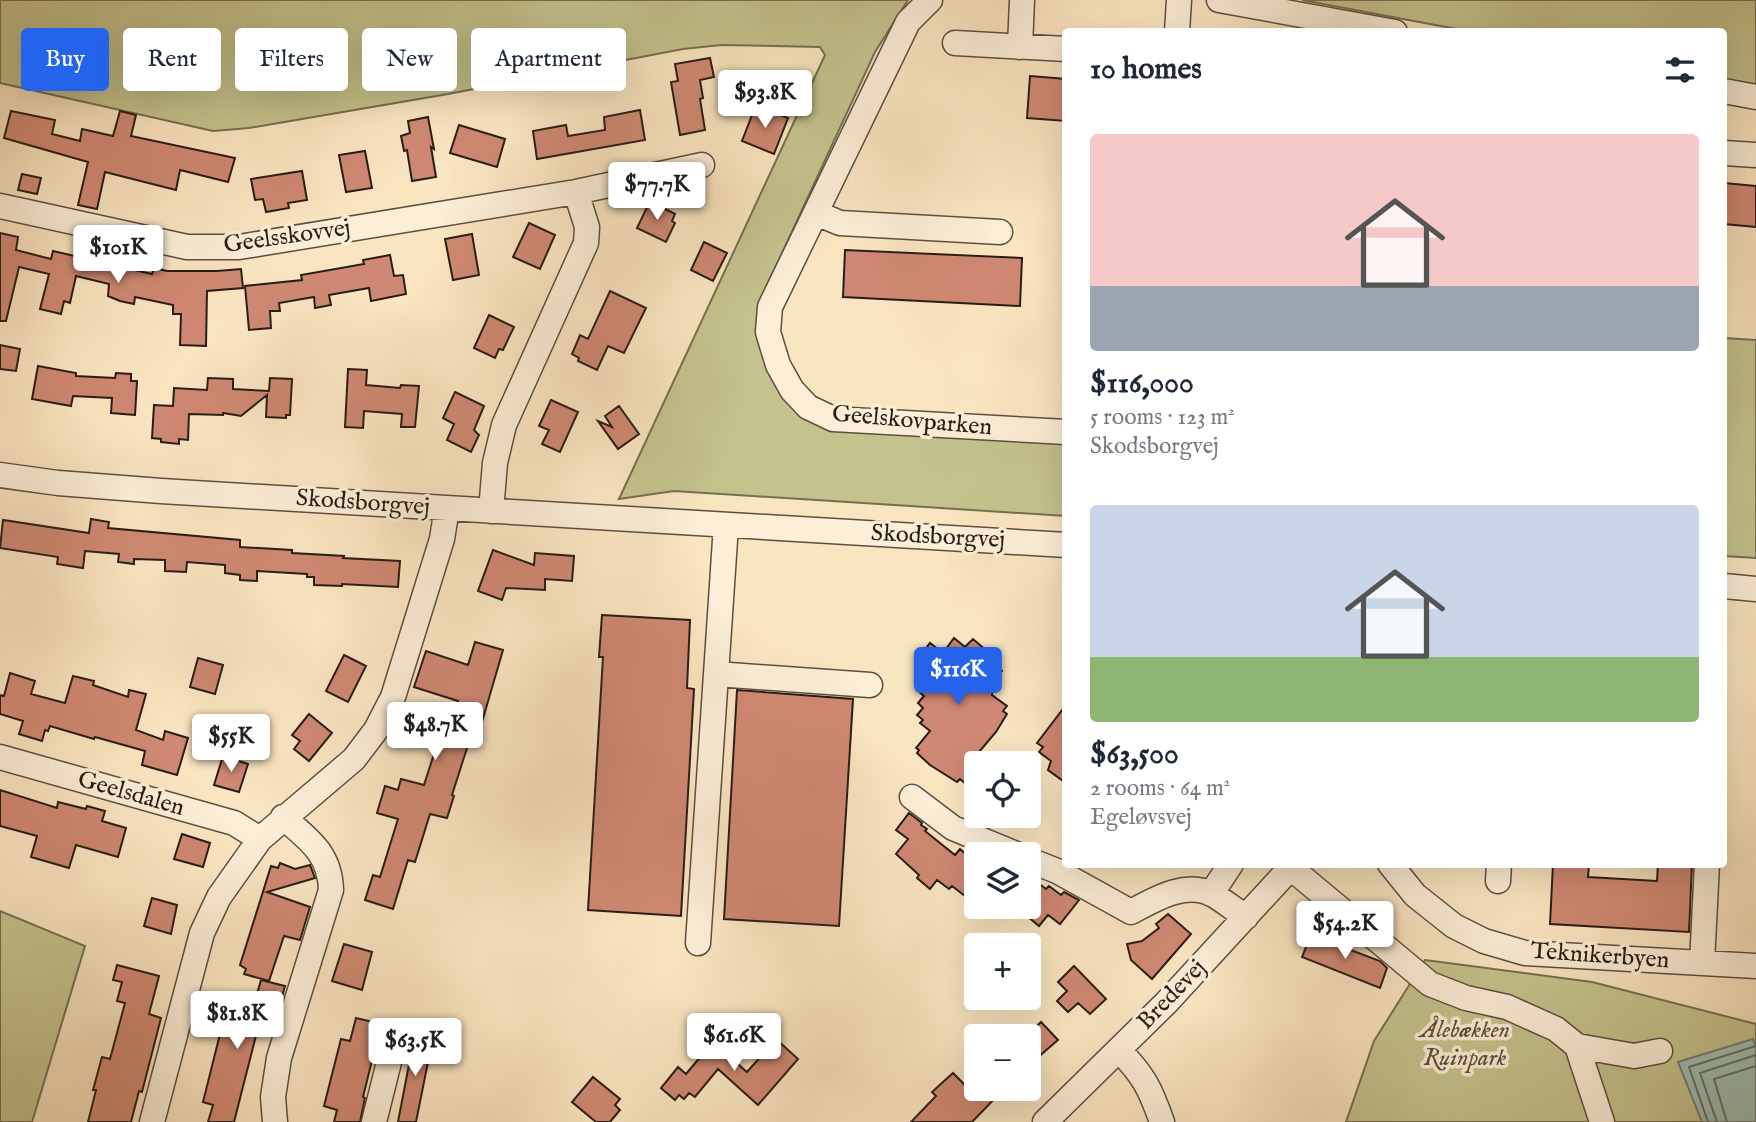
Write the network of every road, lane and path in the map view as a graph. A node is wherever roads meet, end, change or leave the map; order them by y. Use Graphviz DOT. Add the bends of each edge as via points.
graph roads {
  1 [pos="930,0"];
  2 [pos="1022,0"];
  3 [pos="1179,0"];
  4 [pos="1219,0"];
  5 [pos="1177,28"];
  6 [pos="1373,28"];
  7 [pos="955,43"];
  8 [pos="1020,47"];
  9 [pos="1062,50"];
  10 [pos="1727,92"];
  11 [pos="1756,97"];
  12 [pos="1727,153"];
  13 [pos="1756,155"];
  14 [pos="702,164"];
  15 [pos="576,192"];
  16 [pos="0,206"];
  17 [pos="816,213"];
  18 [pos="1000,232"];
  19 [pos="1062,432"];
  20 [pos="0,475"];
  21 [pos="447,508"];
  22 [pos="491,511"];
  23 [pos="726,525"];
  24 [pos="1062,545"];
  25 [pos="1727,586"];
  26 [pos="1756,589"];
  27 [pos="716,674"];
  28 [pos="870,684"];
  29 [pos="0,757"];
  30 [pos="912,797"];
  31 [pos="283,817"];
  32 [pos="260,839"];
  33 [pos="987,842"];
  34 [pos="1041,865"];
  35 [pos="1228,868"];
  36 [pos="1290,868"];
  37 [pos="1294,868"];
  38 [pos="1393,868"];
  39 [pos="1707,868"];
  40 [pos="1211,894"];
  41 [pos="1246,917"];
  42 [pos="698,943"];
  43 [pos="1702,963"];
  44 [pos="1756,966"];
  45 [pos="395,1038"];
  46 [pos="1577,1046"];
  47 [pos="1119,1050"];
  48 [pos="1660,1051"];
  49 [pos="152,1122"];
  50 [pos="275,1122"];
  51 [pos="374,1122"];
  52 [pos="1045,1122"];
  53 [pos="1162,1122"];
  54 [pos="1602,1122"];
  1 -- 17 [label="street, Geelskovparken" via="908,22"];
  2 -- 8 [label="street"];
  3 -- 5 [label="street"];
  4 -- 6 [label="street"];
  7 -- 8 [label="street"];
  8 -- 9 [label="street"];
  10 -- 11 [label="street"];
  12 -- 13 [label="street"];
  14 -- 15 [label="street, Geelsskovvej"];
  15 -- 16 [label="street, Geelsskovvej" via="239,247 187,247"];
  15 -- 22 [label="street" via="587,227 586,243 504,425"];
  17 -- 18 [label="street" via="840,223"];
  17 -- 19 [label="street, Geelskovparken" via="770,307 768,332 778,365 808,407 833,419"];
  20 -- 21 [label="street, Skodsborgvej" via="162,491"];
  21 -- 22 [label="street, Skodsborgvej"];
  21 -- 31 [label="street" via="442,539 393,697 376,730 354,760"];
  22 -- 23 [label="street, Skodsborgvej"];
  23 -- 24 [label="street, Skodsborgvej"];
  23 -- 27 [label="street"];
  25 -- 26 [label="street"];
  27 -- 28 [label="street"];
  27 -- 42 [label="street"];
  29 -- 32 [label="street, Geelsdalen" via="234,823"];
  30 -- 33 [label="street" via="953,828"];
  31 -- 32 [label="street"];
  31 -- 50 [label="street" via="324,859 331,890 279,1058"];
  32 -- 49 [label="street" via="219,897 202,933"];
  34 -- 40 [label="street" via="1131,912 1161,895 1185,890"];
  35 -- 40 [label="street"];
  36 -- 41 [label="street, Bredevej"];
  37 -- 46 [label="street" via="1430,984 1507,1007 1556,1029"];
  38 -- 43 [label="street, Teknikerbyen" via="1415,895 1454,926 1484,941 1525,953"];
  39 -- 43 [label="street"];
  40 -- 41 [label="street"];
  41 -- 47 [label="street, Bredevej"];
  43 -- 44 [label="street, Teknikerbyen"];
  45 -- 51 [label="street"];
  46 -- 48 [label="street" via="1634,1056"];
  46 -- 54 [label="street"];
  47 -- 52 [label="street, Bredevej"];
  47 -- 53 [label="street" via="1150,1088"];
}
